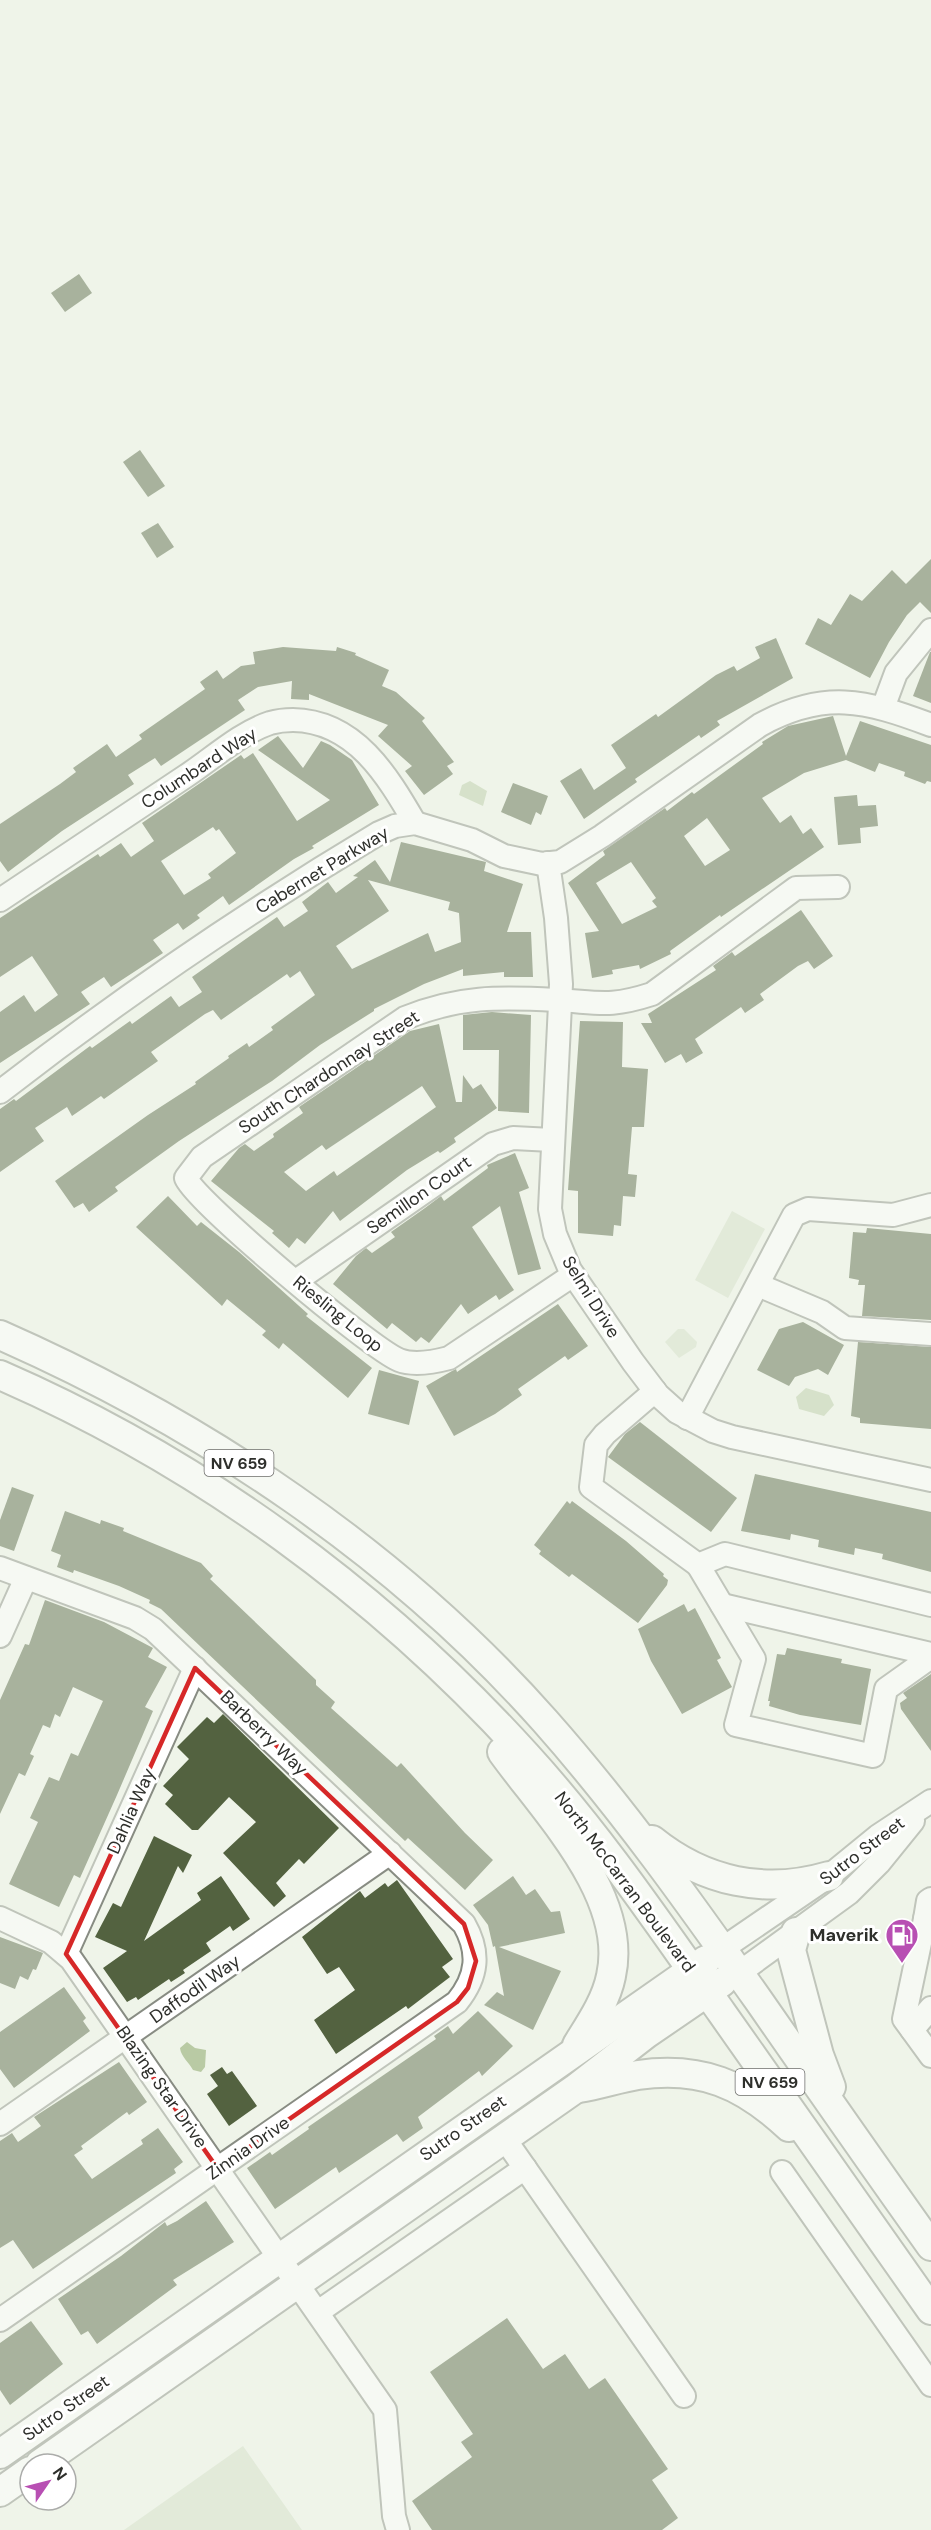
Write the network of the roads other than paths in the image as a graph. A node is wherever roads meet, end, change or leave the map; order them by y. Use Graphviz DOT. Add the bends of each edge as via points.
graph roads {
  1 [pos="931,630"];
  2 [pos="883,708"];
  3 [pos="931,725"];
  4 [pos="415,823"];
  5 [pos="548,863"];
  6 [pos="838,887"];
  7 [pos="0,900"];
  8 [pos="560,1000"];
  9 [pos="0,1092"];
  10 [pos="552,1140"];
  11 [pos="186,1178"];
  12 [pos="931,1205"];
  13 [pos="573,1275"];
  14 [pos="296,1281"];
  15 [pos="758,1285"];
  16 [pos="0,1335"];
  17 [pos="931,1335"];
  18 [pos="0,1375"];
  19 [pos="655,1391"];
  20 [pos="687,1418"];
  21 [pos="931,1480"];
  22 [pos="698,1564"];
  23 [pos="0,1568"];
  24 [pos="26,1578"];
  25 [pos="723,1605"];
  26 [pos="931,1605"];
  27 [pos="0,1636"];
  28 [pos="931,1655"];
  29 [pos="195,1668"];
  30 [pos="447,1674"];
  31 [pos="929,1802"];
  32 [pos="629,1820"];
  33 [pos="390,1853"];
  34 [pos="829,1876"];
  35 [pos="929,1915"];
  36 [pos="0,1918"];
  37 [pos="796,1932"];
  38 [pos="722,1949"];
  39 [pos="66,1954"];
  40 [pos="476,1961"];
  41 [pos="739,1973"];
  42 [pos="699,1980"];
  43 [pos="931,2008"];
  44 [pos="127,2036"];
  45 [pos="925,2044"];
  46 [pos="570,2055"];
  47 [pos="575,2089"];
  48 [pos="493,2107"];
  49 [pos="844,2123"];
  50 [pos="0,2124"];
  51 [pos="504,2138"];
  52 [pos="525,2168"];
  53 [pos="218,2169"];
  54 [pos="782,2172"];
  55 [pos="834,2174"];
  56 [pos="930,2242"];
  57 [pos="281,2258"];
  58 [pos="299,2283"];
  59 [pos="931,2310"];
  60 [pos="318,2312"];
  61 [pos="0,2320"];
  62 [pos="931,2385"];
  63 [pos="684,2396"];
  64 [pos="57,2452"];
  65 [pos="0,2454"];
  66 [pos="18,2479"];
  67 [pos="0,2492"];
  68 [pos="398,2530"];
  1 -- 2 [label="street" via="896,673"];
  2 -- 3 [label="street"];
  2 -- 5 [label="street" via="835,700 786,711 760,725 602,836 560,862"];
  4 -- 5 [label="street" via="472,840 504,856"];
  4 -- 7 [label="street, Columbard Way" via="393,785 352,739 311,722 271,723 224,750"];
  4 -- 9 [label="street, Cabernet Parkway" via="379,833 283,890 86,1025"];
  5 -- 8 [label="street, Selmi Drive" via="559,948"];
  6 -- 8 [label="street, South Chardonnay Street" via="796,888 651,994 624,1003 600,1005"];
  8 -- 10 [label="street, Selmi Drive"];
  8 -- 11 [label="street, South Chardonnay Street" via="473,999 451,1002 405,1018 202,1157"];
  10 -- 13 [label="street, Selmi Drive" via="550,1209 555,1234"];
  10 -- 14 [label="street, Semillon Court" via="513,1137 493,1144"];
  11 -- 14 [label="street, Riesling Loop" via="211,1208"];
  12 -- 15 [label="street" via="893,1215 808,1209 794,1215"];
  13 -- 14 [label="street, Riesling Loop" via="455,1354 438,1361 412,1363 390,1356 360,1335"];
  13 -- 19 [label="street, Selmi Drive"];
  15 -- 17 [label="street" via="822,1312 845,1328"];
  15 -- 20 [label="street"];
  16 -- 32 [label="main road, North McCarran Boulevard / NV 659" via="173,1422 243,1465 356,1546 453,1629 514,1688"];
  18 -- 30 [label="main road, North McCarran Boulevard / NV 659" via="139,1445 256,1518 360,1597"];
  19 -- 20 [label="street, Selmi Drive"];
  19 -- 22 [label="street" via="596,1445 591,1487"];
  20 -- 21 [label="street, Selmi Drive" via="732,1437"];
  22 -- 25 [label="street"];
  22 -- 26 [label="street" via="725,1554"];
  23 -- 24 [label="street, Barberry Way"];
  24 -- 27 [label="street"];
  24 -- 29 [label="street, Barberry Way" via="135,1618 153,1629"];
  25 -- 28 [label="street"];
  25 -- 28 [label="street" via="754,1659 736,1725 873,1756 886,1689"];
  29 -- 33 [label="street, Barberry Way"];
  29 -- 39 [label="street, Dahlia Way"];
  30 -- 42 [label="main road, North McCarran Boulevard / NV 659" via="572,1807"];
  30 -- 46 [label="main road" via="585,1868 610,1919 614,1956 611,1977 593,2020"];
  31 -- 34 [label="street, Sutro Street" via="878,1836"];
  31 -- 37 [label="street, Sutro Street" via="863,1880"];
  32 -- 34 [label="main road" via="662,1847 714,1876 775,1886"];
  32 -- 38 [label="main road, North McCarran Boulevard / NV 659"];
  33 -- 40 [label="street, Barberry Way" via="464,1924"];
  33 -- 44 [label="street, Daffodil Way"];
  34 -- 38 [label="street, Sutro Street"];
  35 -- 45 [label="street" via="904,2019"];
  36 -- 39 [label="street, Blazing Star Drive" via="51,1942"];
  37 -- 41 [label="street, Sutro Street"];
  37 -- 49 [label="main road" via="792,1950 798,1977 819,2055"];
  38 -- 41 [label="main road, North McCarran Boulevard / NV 659"];
  38 -- 42 [label="main road, Sutro Street"];
  39 -- 44 [label="street, Blazing Star Drive"];
  40 -- 53 [label="street, Zinnia Drive" via="468,1989 458,2002"];
  41 -- 42 [label="main road, Sutro Street"];
  41 -- 49 [label="main road, North McCarran Boulevard / NV 659"];
  42 -- 46 [label="main road, Sutro Street"];
  42 -- 47 [label="main road, Sutro Street"];
  42 -- 55 [label="main road, North McCarran Boulevard / NV 659"];
  43 -- 45 [label="street"];
  44 -- 50 [label="street, Daffodil Way"];
  44 -- 53 [label="street, Blazing Star Drive"];
  46 -- 48 [label="main road, Sutro Street"];
  47 -- 51 [label="main road, Sutro Street"];
  47 -- 55 [label="main road" via="663,2073 714,2078 764,2104"];
  48 -- 51 [label="main road" via="504,2124"];
  48 -- 57 [label="main road, Sutro Street"];
  49 -- 56 [label="main road, North McCarran Boulevard / NV 659"];
  51 -- 52 [label="street"];
  51 -- 58 [label="main road, Sutro Street"];
  52 -- 60 [label="street"];
  52 -- 63 [label="street"];
  53 -- 57 [label="street, Blazing Star Drive"];
  53 -- 61 [label="street, Zinnia Drive"];
  54 -- 62 [label="street"];
  55 -- 59 [label="main road, North McCarran Boulevard / NV 659"];
  57 -- 58 [label="street, Blazing Star Drive"];
  57 -- 65 [label="main road, Sutro Street"];
  58 -- 60 [label="street, Blazing Star Drive"];
  58 -- 64 [label="main road, Sutro Street"];
  60 -- 68 [label="street, Blazing Star Drive" via="385,2410"];
  66 -- 67 [label="main road, Sutro Street"];
}
